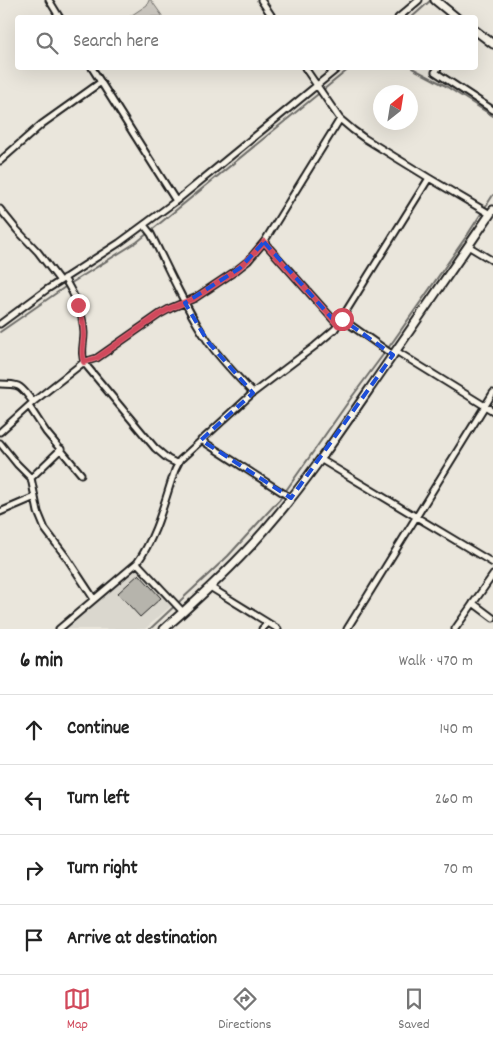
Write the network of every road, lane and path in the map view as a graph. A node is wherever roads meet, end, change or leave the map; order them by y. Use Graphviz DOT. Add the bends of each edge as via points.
graph roads {
  1 [pos="49,0"];
  2 [pos="261,0"];
  3 [pos="419,0"];
  4 [pos="436,1"];
  5 [pos="58,15"];
  6 [pos="271,15"];
  7 [pos="402,15"];
  8 [pos="453,15"];
  9 [pos="478,33"];
  10 [pos="493,44"];
  11 [pos="93,70"];
  12 [pos="306,70"];
  13 [pos="336,70"];
  14 [pos="437,70"];
  15 [pos="101,82"];
  16 [pos="317,86"];
  17 [pos="493,110"];
  18 [pos="340,119"];
  19 [pos="0,161"];
  20 [pos="429,178"];
  21 [pos="176,201"];
  22 [pos="0,209"];
  23 [pos="492,212"];
  24 [pos="146,226"];
  25 [pos="264,242"];
  26 [pos="468,246"];
  27 [pos="493,261"];
  28 [pos="63,280"];
  29 [pos="185,303"];
  30 [pos="342,319"];
  31 [pos="0,324"];
  32 [pos="338,325"];
  33 [pos="390,351"];
  34 [pos="84,362"];
  35 [pos="0,384"];
  36 [pos="253,393"];
  37 [pos="493,393"];
  38 [pos="31,404"];
  39 [pos="485,406"];
  40 [pos="493,411"];
  41 [pos="0,432"];
  42 [pos="201,440"];
  43 [pos="0,444"];
  44 [pos="60,449"];
  45 [pos="320,459"];
  46 [pos="178,464"];
  47 [pos="81,474"];
  48 [pos="31,478"];
  49 [pos="289,496"];
  50 [pos="35,497"];
  51 [pos="0,512"];
  52 [pos="416,517"];
  53 [pos="493,563"];
  54 [pos="138,564"];
  55 [pos="493,575"];
  56 [pos="210,587"];
  57 [pos="94,599"];
  58 [pos="473,603"];
  59 [pos="183,612"];
  60 [pos="493,618"];
  61 [pos="268,623"];
  62 [pos="58,629"];
  63 [pos="164,629"];
  64 [pos="262,629"];
  65 [pos="278,629"];
  66 [pos="347,629"];
  67 [pos="455,629"];
  1 -- 5 [label="street"];
  2 -- 6 [label="street"];
  3 -- 7 [label="street"];
  4 -- 8 [label="street"];
  9 -- 10 [label="street"];
  11 -- 15 [label="street"];
  12 -- 16 [label="street"];
  13 -- 16 [label="street"];
  14 -- 17 [label="street"];
  15 -- 19 [label="street" via="42,124"];
  15 -- 21 [label="street"];
  16 -- 18 [label="street"];
  16 -- 21 [label="street"];
  18 -- 20 [label="street" via="364,138"];
  18 -- 25 [label="street"];
  20 -- 23 [label="street"];
  20 -- 30 [label="street"];
  21 -- 24 [label="street"];
  22 -- 28 [label="street"];
  23 -- 26 [label="street"];
  24 -- 28 [label="street"];
  24 -- 29 [label="street"];
  25 -- 29 [label="street" via="240,268"];
  25 -- 32 [label="street"];
  26 -- 27 [label="street"];
  26 -- 33 [label="street"];
  28 -- 31 [label="street"];
  28 -- 34 [label="street" via="82,316"];
  29 -- 34 [label="street" via="160,314 97,358"];
  29 -- 36 [label="street" via="208,342"];
  30 -- 32 [label="street"];
  30 -- 33 [label="street"];
  32 -- 36 [label="street" via="331,334"];
  33 -- 39 [label="street"];
  33 -- 45 [label="street"];
  34 -- 38 [label="street"];
  34 -- 46 [label="street" via="155,448"];
  35 -- 38 [label="street" via="18,385"];
  36 -- 42 [label="street"];
  37 -- 39 [label="street"];
  38 -- 41 [label="street"];
  38 -- 44 [label="street" via="46,432"];
  39 -- 40 [label="street"];
  39 -- 52 [label="street"];
  42 -- 46 [label="street"];
  42 -- 49 [label="street"];
  43 -- 48 [label="street"];
  44 -- 47 [label="street"];
  44 -- 48 [label="street"];
  45 -- 49 [label="street"];
  45 -- 52 [label="street"];
  46 -- 54 [label="street" via="152,538"];
  48 -- 50 [label="street"];
  49 -- 56 [label="street" via="250,547"];
  50 -- 51 [label="street"];
  50 -- 57 [label="street" via="45,529"];
  52 -- 53 [label="street"];
  52 -- 66 [label="street"];
  54 -- 57 [label="street"];
  54 -- 59 [label="street"];
  55 -- 58 [label="street"];
  56 -- 59 [label="street"];
  56 -- 61 [label="street"];
  57 -- 62 [label="street"];
  58 -- 60 [label="street"];
  58 -- 67 [label="street"];
  59 -- 63 [label="street"];
  61 -- 64 [label="street"];
  61 -- 65 [label="street"];
}
